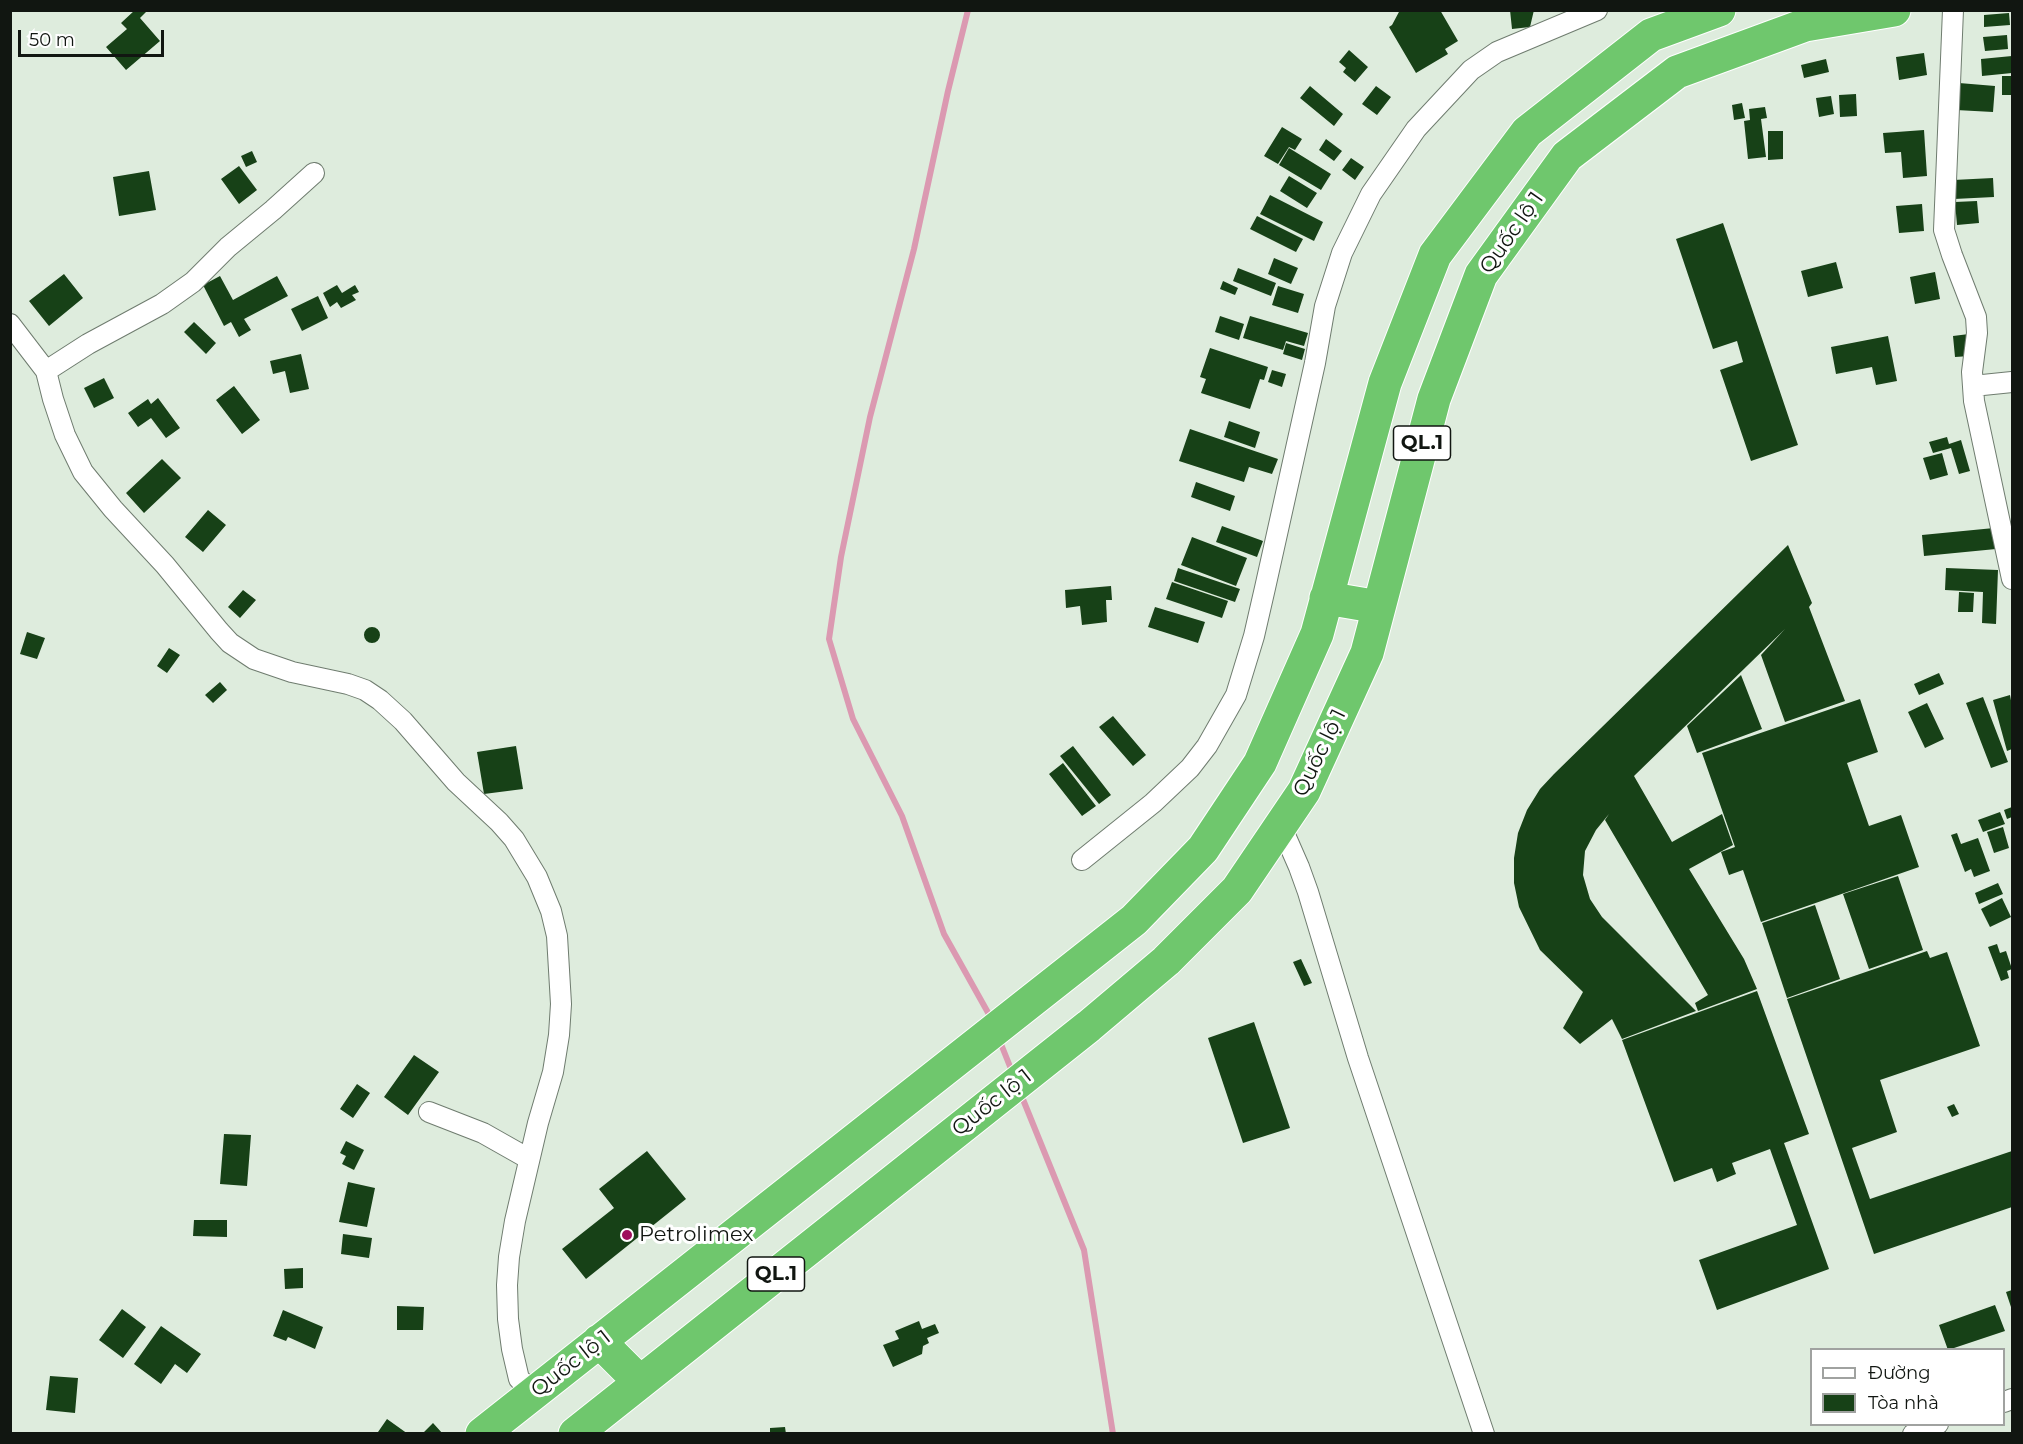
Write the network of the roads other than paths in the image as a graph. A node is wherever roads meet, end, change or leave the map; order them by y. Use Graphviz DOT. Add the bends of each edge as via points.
graph roads {
  1 [pos="1597,10"];
  2 [pos="1719,10"];
  3 [pos="1894,10"];
  4 [pos="1953,10"];
  5 [pos="314,172"];
  6 [pos="10,324"];
  7 [pos="46,371"];
  8 [pos="2013,382"];
  9 [pos="1972,386"];
  10 [pos="2013,579"];
  11 [pos="1326,598"];
  12 [pos="1379,607"];
  13 [pos="1281,826"];
  14 [pos="1082,860"];
  15 [pos="429,1112"];
  16 [pos="529,1159"];
  17 [pos="599,1341"];
  18 [pos="640,1382"];
  19 [pos="535,1392"];
  20 [pos="1935,1426"];
  21 [pos="482,1434"];
  22 [pos="575,1434"];
  23 [pos="1484,1434"];
  24 [pos="1913,1434"];
  1 -- 14 [label="street" via="1497,52 1471,70 1416,129 1371,194 1333,275 1254,636 1236,695 1190,768 1154,803"];
  2 -- 11 [label="highway, Quốc lộ 1 / QL.1" via="1651,35 1527,132 1436,255 1385,383"];
  3 -- 12 [label="highway, Quốc lộ 1 / QL.1" via="1805,25 1677,72 1567,156 1481,275 1434,399"];
  4 -- 9 [label="street" via="1944,230 1976,317"];
  5 -- 7 [label="street" via="193,282"];
  6 -- 7 [label="street"];
  7 -- 16 [label="street" via="65,435 83,472 230,643 270,665 348,684 380,700 499,822 527,859 551,911 557,936 561,1004 553,1072"];
  8 -- 9 [label="street"];
  9 -- 10 [label="street"];
  11 -- 12 [label="highway"];
  11 -- 17 [label="highway, Quốc lộ 1 / QL.1" via="1317,634 1260,763 1203,849 1134,920"];
  12 -- 13 [label="highway, Quốc lộ 1 / QL.1" via="1367,653 1304,791"];
  13 -- 18 [label="highway, Quốc lộ 1 / QL.1" via="1237,890 1166,961"];
  13 -- 23 [label="street" via="1305,884 1358,1058"];
  15 -- 16 [label="street" via="483,1133"];
  16 -- 19 [label="street" via="509,1257 508,1318 519,1379"];
  17 -- 18 [label="highway"];
  17 -- 19 [label="highway, Quốc lộ 1 / QL.1"];
  18 -- 22 [label="highway, Quốc lộ 1 / QL.1"];
  19 -- 21 [label="highway, Quốc lộ 1 / QL.1"];
  20 -- 24 [label="street"];
}
